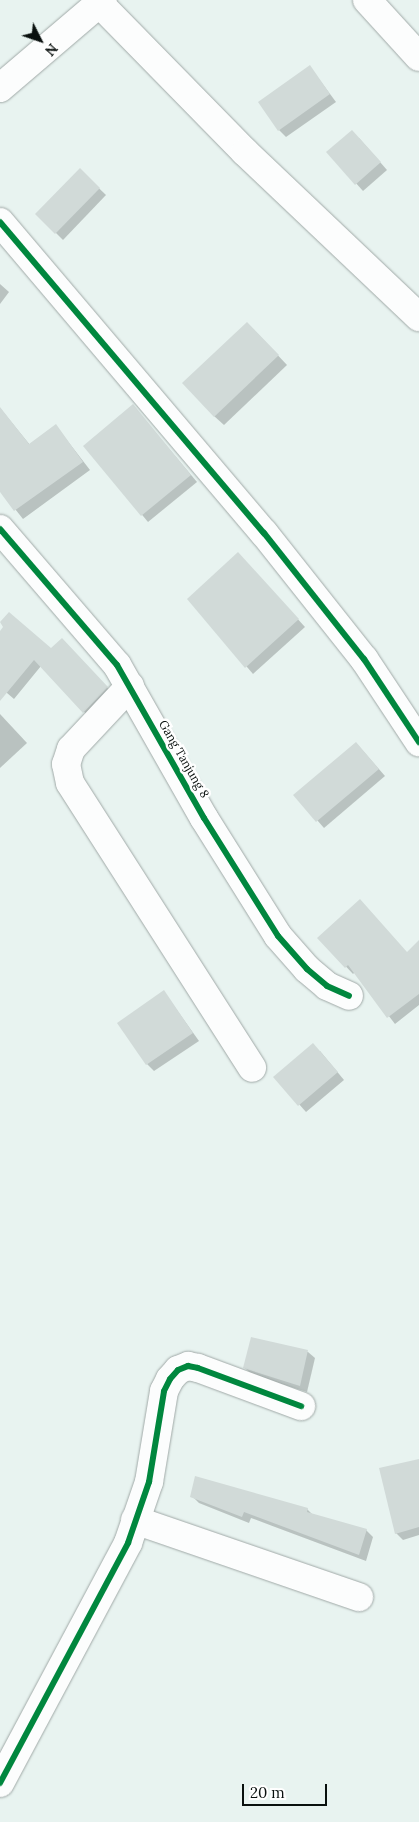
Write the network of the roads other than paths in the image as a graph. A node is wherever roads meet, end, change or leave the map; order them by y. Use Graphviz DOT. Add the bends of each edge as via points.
graph roads {
  1 [pos="368,0"];
  2 [pos="101,1"];
  3 [pos="419,57"];
  4 [pos="0,88"];
  5 [pos="0,222"];
  6 [pos="419,317"];
  7 [pos="0,530"];
  8 [pos="130,686"];
  9 [pos="419,742"];
  10 [pos="349,996"];
  11 [pos="252,1068"];
  12 [pos="302,1406"];
  13 [pos="135,1520"];
  14 [pos="359,1597"];
  15 [pos="0,1782"];
  1 -- 3 [label="street"];
  2 -- 4 [label="street"];
  2 -- 6 [label="street" via="245,152"];
  5 -- 9 [label="street" via="264,534 364,659"];
  7 -- 8 [label="street, Gang Tanjung 8" via="103,646"];
  8 -- 10 [label="street, Gang Tanjung 8" via="204,818 278,936 327,986"];
  8 -- 11 [label="street" via="71,749 66,764 70,783"];
  12 -- 13 [label="street" via="198,1368 188,1366 178,1370 164,1391 148,1482"];
  13 -- 14 [label="street"];
  13 -- 15 [label="street" via="128,1543"];
}
